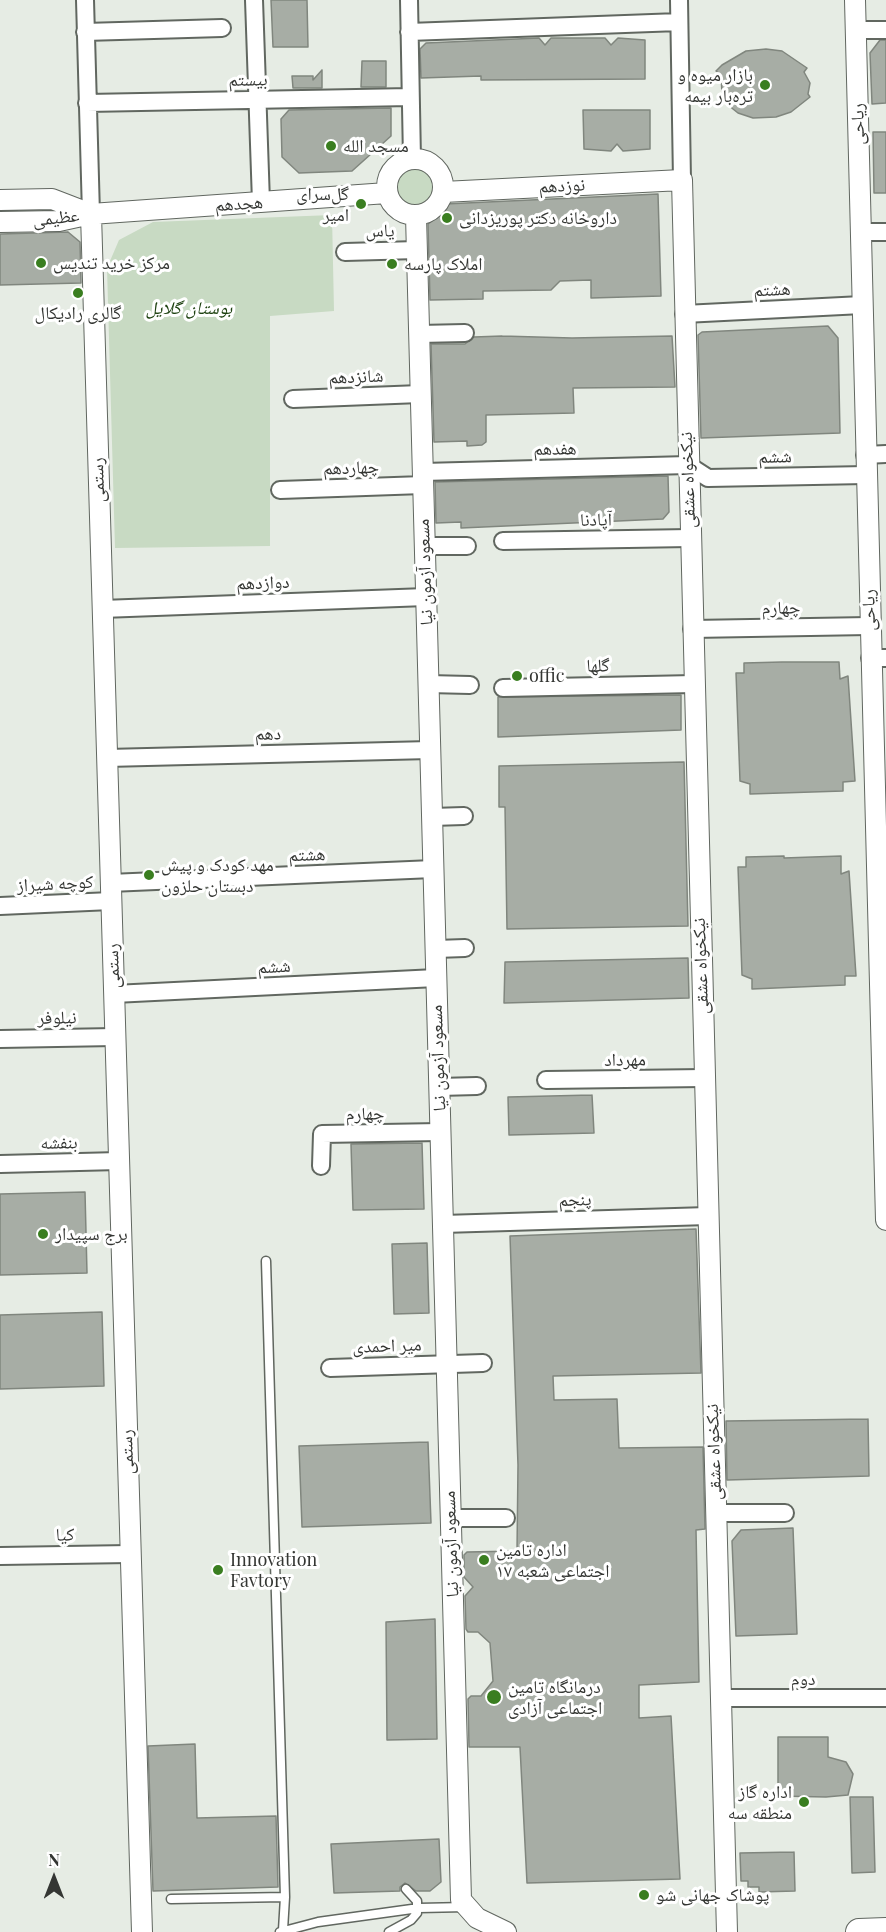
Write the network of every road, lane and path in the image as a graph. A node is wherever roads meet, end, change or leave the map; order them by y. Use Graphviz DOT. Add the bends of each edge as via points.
graph roads {
  1 [pos="84,0"];
  2 [pos="254,0"];
  3 [pos="409,0"];
  4 [pos="679,0"];
  5 [pos="855,0"];
  6 [pos="679,22"];
  7 [pos="222,28"];
  8 [pos="855,30"];
  9 [pos="886,30"];
  10 [pos="86,33"];
  11 [pos="409,33"];
  12 [pos="410,97"];
  13 [pos="258,100"];
  14 [pos="87,103"];
  15 [pos="411,159"];
  16 [pos="682,180"];
  17 [pos="443,192"];
  18 [pos="387,193"];
  19 [pos="0,200"];
  20 [pos="261,202"];
  21 [pos="91,214"];
  22 [pos="416,216"];
  23 [pos="0,222"];
  24 [pos="860,232"];
  25 [pos="886,232"];
  26 [pos="417,250"];
  27 [pos="345,252"];
  28 [pos="862,305"];
  29 [pos="684,314"];
  30 [pos="465,333"];
  31 [pos="419,334"];
  32 [pos="420,394"];
  33 [pos="293,399"];
  34 [pos="886,454"];
  35 [pos="865,455"];
  36 [pos="688,465"];
  37 [pos="866,476"];
  38 [pos="423,478"];
  39 [pos="280,489"];
  40 [pos="690,538"];
  41 [pos="503,541"];
  42 [pos="424,546"];
  43 [pos="467,546"];
  44 [pos="426,597"];
  45 [pos="102,609"];
  46 [pos="869,626"];
  47 [pos="692,629"];
  48 [pos="878,658"];
  49 [pos="428,684"];
  50 [pos="694,684"];
  51 [pos="470,685"];
  52 [pos="503,688"];
  53 [pos="430,750"];
  54 [pos="107,758"];
  55 [pos="464,816"];
  56 [pos="432,817"];
  57 [pos="881,852"];
  58 [pos="433,869"];
  59 [pos="111,892"];
  60 [pos="0,906"];
  61 [pos="465,948"];
  62 [pos="435,949"];
  63 [pos="436,978"];
  64 [pos="114,994"];
  65 [pos="115,1037"];
  66 [pos="0,1039"];
  67 [pos="704,1078"];
  68 [pos="884,1078"];
  69 [pos="546,1080"];
  70 [pos="477,1086"];
  71 [pos="439,1088"];
  72 [pos="440,1132"];
  73 [pos="119,1161"];
  74 [pos="0,1164"];
  75 [pos="321,1166"];
  76 [pos="708,1216"];
  77 [pos="886,1220"];
  78 [pos="443,1224"];
  79 [pos="266,1261"];
  80 [pos="483,1363"];
  81 [pos="447,1364"];
  82 [pos="330,1368"];
  83 [pos="716,1513"];
  84 [pos="785,1513"];
  85 [pos="451,1518"];
  86 [pos="506,1518"];
  87 [pos="130,1554"];
  88 [pos="0,1556"];
  89 [pos="721,1698"];
  90 [pos="886,1698"];
  91 [pos="406,1889"];
  92 [pos="285,1897"];
  93 [pos="171,1899"];
  94 [pos="464,1904"];
  95 [pos="419,1908"];
  96 [pos="282,1931"];
  97 [pos="886,1931"];
  98 [pos="142,1932"];
  99 [pos="389,1932"];
  100 [pos="506,1932"];
  101 [pos="728,1932"];
  102 [pos="859,1932"];
  1 -- 10 [label="street, رستمی"];
  2 -- 13 [label="street"];
  3 -- 11 [label="street"];
  4 -- 6 [label="street, نیکخواه عشقی"];
  5 -- 8 [label="street, ریاحی"];
  6 -- 11 [label="street"];
  6 -- 16 [label="street, نیکخواه عشقی"];
  7 -- 10 [label="street"];
  8 -- 9 [label="street"];
  8 -- 24 [label="street, ریاحی"];
  10 -- 14 [label="street, رستمی"];
  11 -- 12 [label="street"];
  12 -- 13 [label="street, بیستم"];
  12 -- 15 [label="street"];
  13 -- 14 [label="street, بیستم"];
  13 -- 20 [label="street"];
  14 -- 21 [label="street, رستمی"];
  15 -- 17 [label="street" via="435,168"];
  15 -- 18 [label="street" via="389,175"];
  16 -- 17 [label="street, نوزدهم"];
  16 -- 29 [label="street, نیکخواه عشقی"];
  17 -- 22 [label="street" via="433,209"];
  18 -- 20 [label="street, هجدهم"];
  18 -- 22 [label="street" via="397,210"];
  19 -- 21 [label="street, عظیمی" via="52,199"];
  20 -- 21 [label="street, هجدهم"];
  21 -- 23 [label="street, عظیمی" via="59,220"];
  21 -- 45 [label="street, رستمی"];
  22 -- 26 [label="street, مسعود آزمون نیا"];
  24 -- 25 [label="street"];
  24 -- 28 [label="street, ریاحی"];
  26 -- 27 [label="street, یاس"];
  26 -- 31 [label="street, مسعود آزمون نیا"];
  28 -- 29 [label="street, هشتم"];
  28 -- 35 [label="street, ریاحی"];
  29 -- 36 [label="street, نیکخواه عشقی"];
  30 -- 31 [label="street"];
  31 -- 32 [label="street, مسعود آزمون نیا"];
  32 -- 33 [label="street, شانزدهم"];
  32 -- 38 [label="street, مسعود آزمون نیا"];
  34 -- 35 [label="street"];
  35 -- 37 [label="street, ریاحی"];
  36 -- 37 [label="street, ششم" via="708,478"];
  36 -- 38 [label="street, هفدهم"];
  36 -- 40 [label="street, نیکخواه عشقی"];
  37 -- 46 [label="street, ریاحی"];
  38 -- 39 [label="street, چهاردهم"];
  38 -- 42 [label="street, مسعود آزمون نیا"];
  40 -- 41 [label="street, آپادنا"];
  40 -- 47 [label="street, نیکخواه عشقی"];
  42 -- 43 [label="street"];
  42 -- 44 [label="street, مسعود آزمون نیا"];
  44 -- 45 [label="street, دوازدهم"];
  44 -- 49 [label="street, مسعود آزمون نیا"];
  45 -- 54 [label="street, رستمی"];
  46 -- 47 [label="street, چهارم"];
  46 -- 48 [label="street, ریاحی"];
  47 -- 50 [label="street, نیکخواه عشقی"];
  48 -- 57 [label="street, ریاحی"];
  49 -- 51 [label="street"];
  49 -- 53 [label="street, مسعود آزمون نیا"];
  50 -- 52 [label="street, گلها"];
  50 -- 67 [label="street, نیکخواه عشقی"];
  53 -- 54 [label="street, دهم"];
  53 -- 56 [label="street, مسعود آزمون نیا"];
  54 -- 59 [label="street, رستمی"];
  55 -- 56 [label="street"];
  56 -- 58 [label="street, مسعود آزمون نیا"];
  57 -- 68 [label="street, ریاحی"];
  58 -- 59 [label="street, هشتم"];
  58 -- 62 [label="street, مسعود آزمون نیا"];
  59 -- 60 [label="street, کوچه شیراز"];
  59 -- 64 [label="street, رستمی"];
  61 -- 62 [label="street"];
  62 -- 63 [label="street, مسعود آزمون نیا"];
  63 -- 64 [label="street, ششم"];
  63 -- 71 [label="street, مسعود آزمون نیا"];
  64 -- 65 [label="street, رستمی"];
  65 -- 66 [label="street, نیلوفر"];
  65 -- 73 [label="street, رستمی"];
  67 -- 69 [label="street, مهرداد"];
  67 -- 76 [label="street, نیکخواه عشقی"];
  68 -- 77 [label="street, ریاحی"];
  70 -- 71 [label="street"];
  71 -- 72 [label="street, مسعود آزمون نیا"];
  72 -- 75 [label="street, چهارم" via="322,1134"];
  72 -- 78 [label="street, مسعود آزمون نیا"];
  73 -- 74 [label="street, بنفشه"];
  73 -- 87 [label="street, رستمی"];
  76 -- 78 [label="street, پنجم"];
  76 -- 83 [label="street, نیکخواه عشقی"];
  78 -- 81 [label="street, مسعود آزمون نیا"];
  79 -- 92 [label="lane"];
  80 -- 81 [label="street, میر احمدی"];
  81 -- 82 [label="street, میر احمدی"];
  81 -- 85 [label="street, مسعود آزمون نیا"];
  83 -- 84 [label="street"];
  83 -- 89 [label="street, نیکخواه عشقی"];
  85 -- 86 [label="street"];
  85 -- 94 [label="street, مسعود آزمون نیا"];
  87 -- 88 [label="street, کیا"];
  87 -- 98 [label="street, رستمی"];
  89 -- 90 [label="street, دوم"];
  89 -- 101 [label="street, نیکخواه عشقی"];
  91 -- 95 [label="lane" via="415,1896"];
  92 -- 93 [label="lane"];
  92 -- 96 [label="lane"];
  94 -- 95 [label="lane"];
  94 -- 100 [label="street" via="486,1924"];
  95 -- 96 [label="lane"];
  95 -- 99 [label="lane" via="411,1920"];
  97 -- 102 [label="main road"];
}
